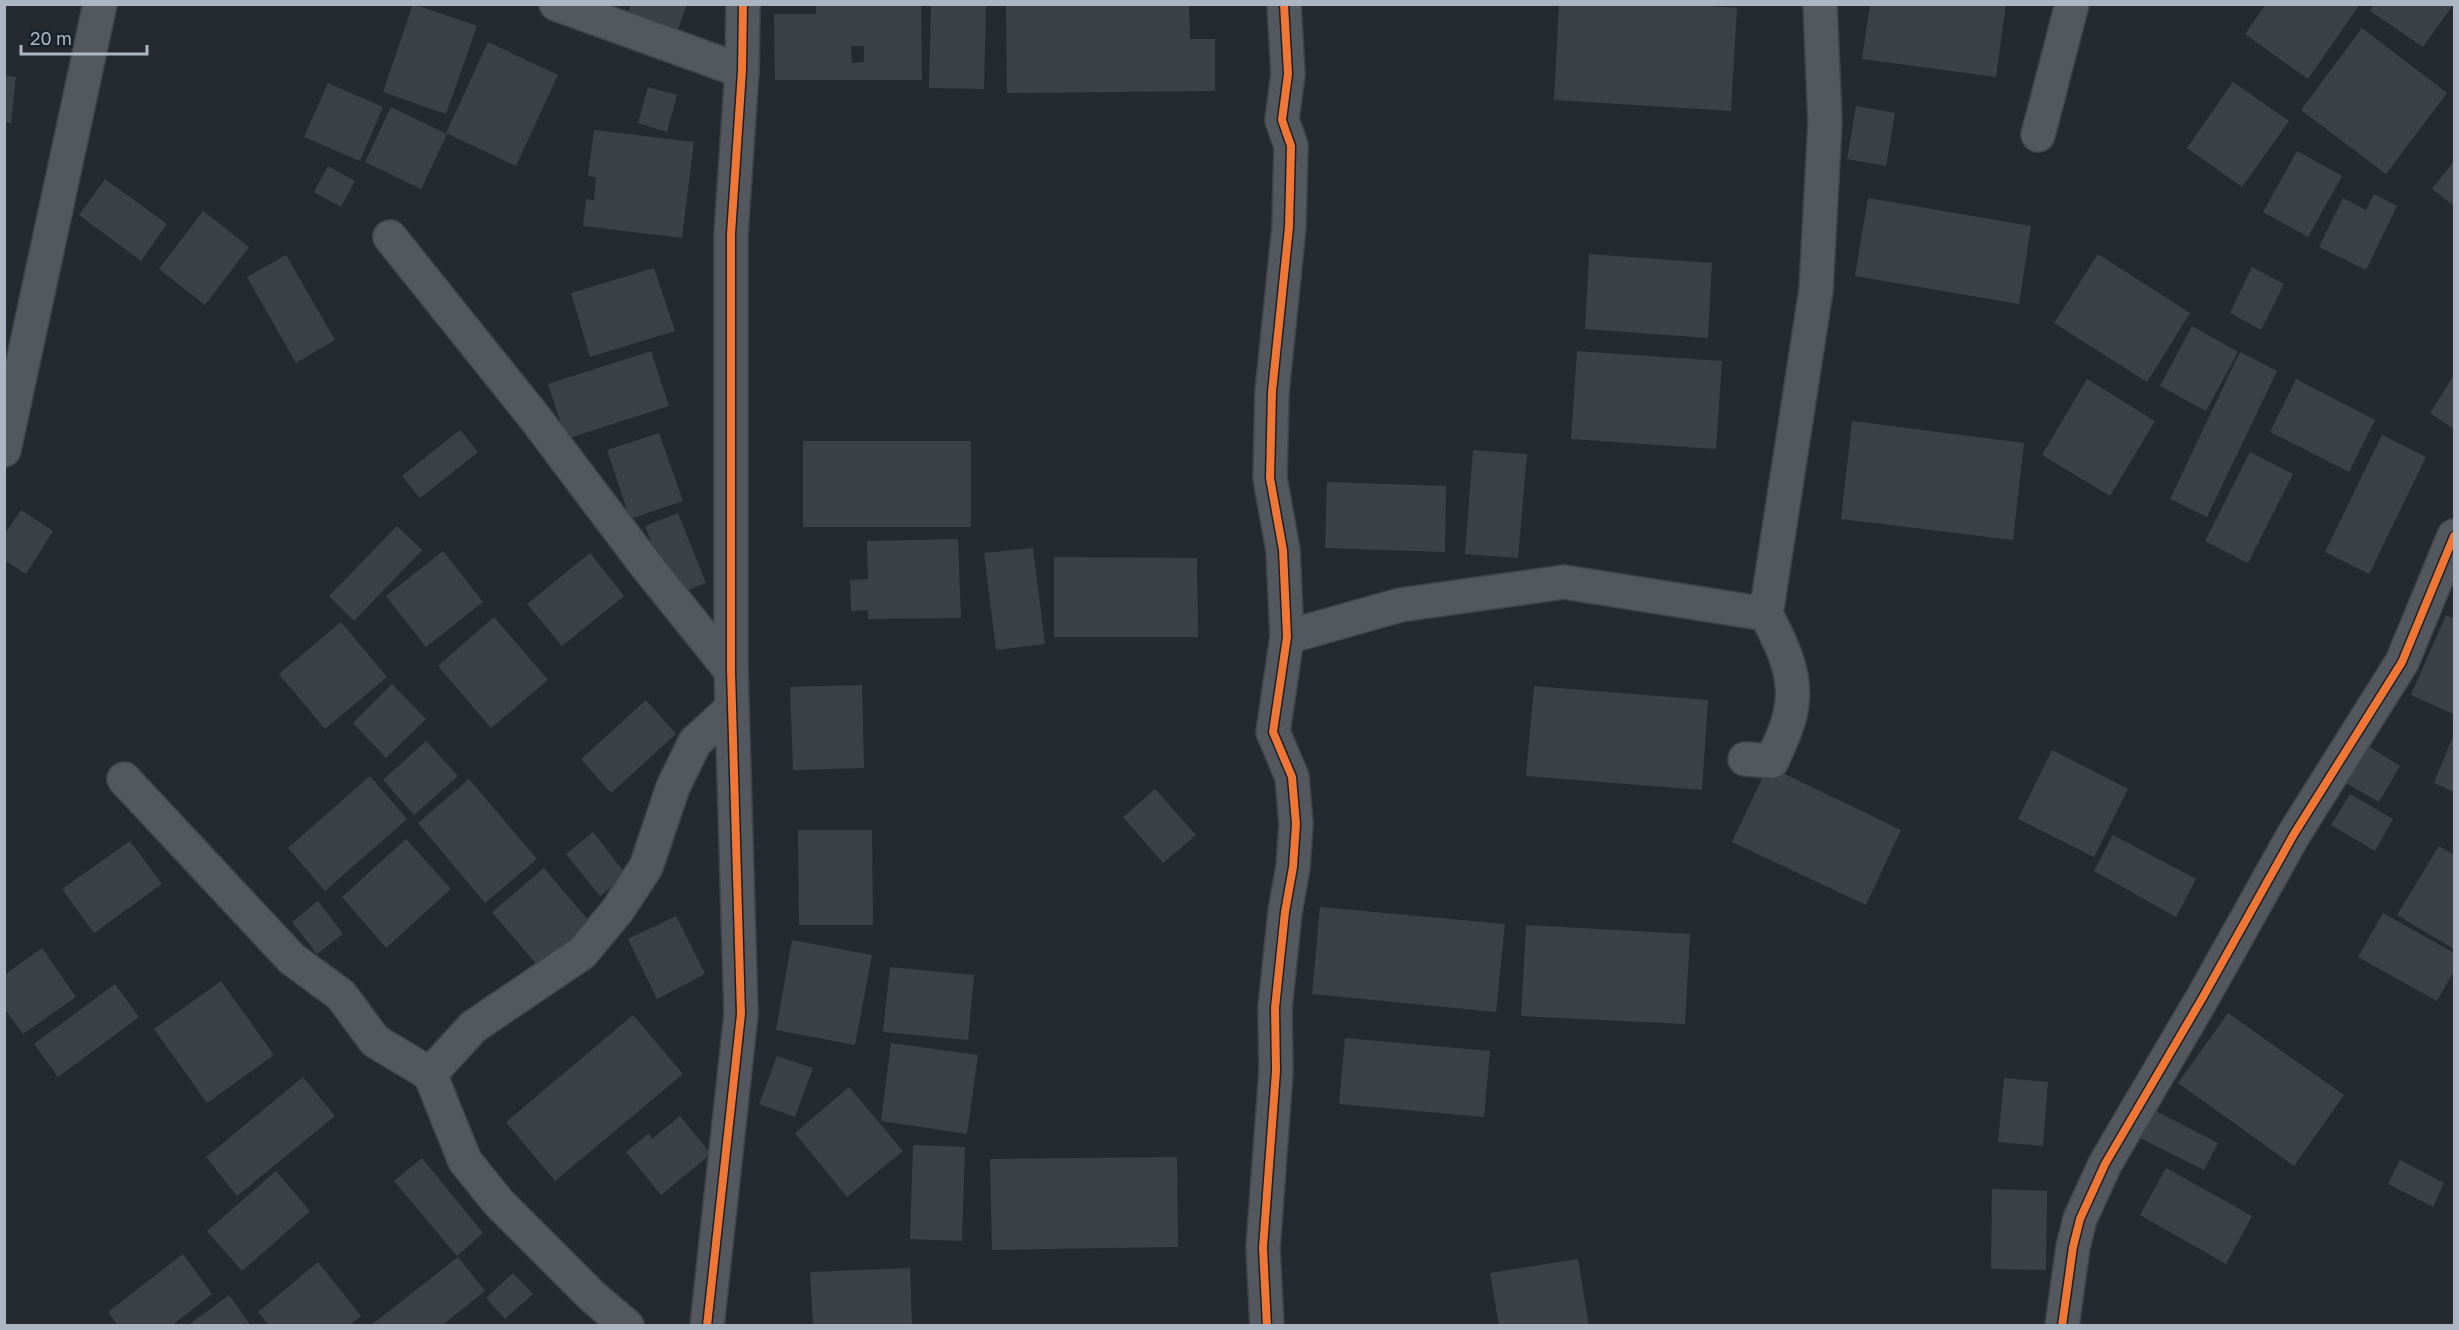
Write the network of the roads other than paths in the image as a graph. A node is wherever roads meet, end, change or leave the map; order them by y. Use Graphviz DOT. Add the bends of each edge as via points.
graph roads {
  1 [pos="100,4"];
  2 [pos="556,4"];
  3 [pos="743,4"];
  4 [pos="1284,4"];
  5 [pos="1820,4"];
  6 [pos="2072,4"];
  7 [pos="742,71"];
  8 [pos="2037,135"];
  9 [pos="390,237"];
  10 [pos="4,450"];
  11 [pos="2454,536"];
  12 [pos="1766,614"];
  13 [pos="1287,637"];
  14 [pos="731,671"];
  15 [pos="732,708"];
  16 [pos="1745,759"];
  17 [pos="123,779"];
  18 [pos="430,1074"];
  19 [pos="627,1326"];
  20 [pos="707,1326"];
  21 [pos="1267,1326"];
  22 [pos="2062,1326"];
  1 -- 10 [label="street"];
  2 -- 7 [label="street"];
  3 -- 7 [label="street"];
  4 -- 13 [label="street" via="1288,74 1282,120 1291,146 1289,227 1272,392 1270,478 1283,550"];
  5 -- 12 [label="street" via="1825,122 1816,290"];
  6 -- 8 [label="street"];
  7 -- 14 [label="street" via="730,234"];
  9 -- 14 [label="street"];
  11 -- 22 [label="street" via="2402,662 2294,834 2105,1164 2080,1219"];
  12 -- 13 [label="street" via="1564,582 1400,604"];
  12 -- 16 [label="street" via="1781,642 1793,703 1772,761"];
  13 -- 21 [label="street" via="1273,732 1292,777 1296,824 1275,1008 1276,1071 1263,1248"];
  14 -- 15 [label="street"];
  15 -- 18 [label="street" via="695,742 673,787 646,867 617,911 582,953 473,1027"];
  15 -- 20 [label="street" via="741,1014"];
  17 -- 18 [label="street" via="292,959 340,995 375,1041"];
  18 -- 19 [label="street" via="465,1161 499,1203"];
}
